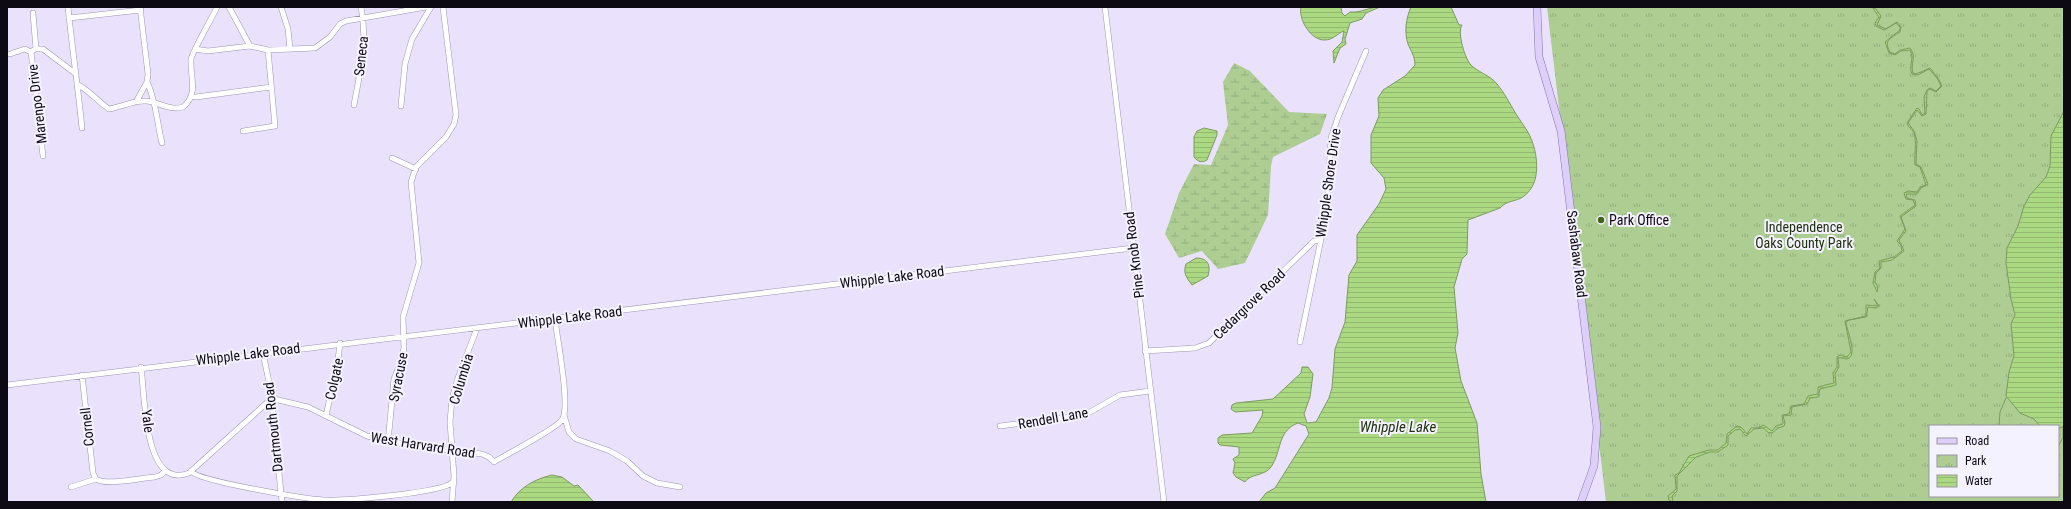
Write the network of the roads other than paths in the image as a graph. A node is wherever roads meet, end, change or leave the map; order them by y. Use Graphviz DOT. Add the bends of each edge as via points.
graph roads {
  1 [pos="68,7"];
  2 [pos="218,7"];
  3 [pos="229,7"];
  4 [pos="281,7"];
  5 [pos="361,7"];
  6 [pos="426,7"];
  7 [pos="431,7"];
  8 [pos="443,7"];
  9 [pos="1105,7"];
  10 [pos="1537,7"];
  11 [pos="141,8"];
  12 [pos="403,9"];
  13 [pos="33,13"];
  14 [pos="69,18"];
  15 [pos="363,18"];
  16 [pos="250,46"];
  17 [pos="195,49"];
  18 [pos="290,49"];
  19 [pos="34,50"];
  20 [pos="268,50"];
  21 [pos="1366,51"];
  22 [pos="10,54"];
  23 [pos="76,74"];
  24 [pos="147,82"];
  25 [pos="78,85"];
  26 [pos="271,87"];
  27 [pos="191,96"];
  28 [pos="136,102"];
  29 [pos="155,102"];
  30 [pos="354,105"];
  31 [pos="401,106"];
  32 [pos="82,128"];
  33 [pos="243,131"];
  34 [pos="162,143"];
  35 [pos="43,156"];
  36 [pos="392,158"];
  37 [pos="416,169"];
  38 [pos="1320,240"];
  39 [pos="1133,248"];
  40 [pos="555,319"];
  41 [pos="477,328"];
  42 [pos="402,336"];
  43 [pos="1300,342"];
  44 [pos="340,343"];
  45 [pos="1145,351"];
  46 [pos="264,353"];
  47 [pos="141,367"];
  48 [pos="82,375"];
  49 [pos="7,384"];
  50 [pos="1150,391"];
  51 [pos="271,399"];
  52 [pos="326,415"];
  53 [pos="564,415"];
  54 [pos="1000,426"];
  55 [pos="388,442"];
  56 [pos="452,450"];
  57 [pos="165,471"];
  58 [pos="191,471"];
  59 [pos="96,479"];
  60 [pos="453,482"];
  61 [pos="71,487"];
  62 [pos="680,487"];
  63 [pos="280,493"];
  64 [pos="282,502"];
  65 [pos="452,502"];
  66 [pos="1164,502"];
  67 [pos="1581,502"];
  1 -- 14 [label="street"];
  2 -- 17 [label="street"];
  3 -- 16 [label="street"];
  4 -- 18 [label="street" via="288,29"];
  5 -- 15 [label="street, Seneca"];
  6 -- 12 [label="street"];
  7 -- 31 [label="street" via="412,39 405,64"];
  8 -- 37 [label="street" via="456,115 446,137"];
  9 -- 39 [label="street, Pine Knob Road"];
  10 -- 67 [label="main road, Sashabaw Road" via="1539,57 1561,131 1596,427 1594,466"];
  11 -- 14 [label="street"];
  11 -- 24 [label="street"];
  12 -- 15 [label="street"];
  13 -- 19 [label="street, Marenpo Drive"];
  14 -- 23 [label="street"];
  15 -- 18 [label="street" via="340,24 315,48"];
  15 -- 30 [label="street, Seneca" via="364,44"];
  16 -- 17 [label="street" via="208,51"];
  16 -- 20 [label="street"];
  17 -- 27 [label="street" via="190,60 193,87"];
  18 -- 20 [label="street"];
  19 -- 22 [label="street" via="25,49"];
  19 -- 23 [label="street" via="43,49"];
  19 -- 35 [label="street, Marenpo Drive"];
  20 -- 26 [label="street"];
  21 -- 38 [label="street, Whipple Shore Drive" via="1331,138 1327,208"];
  23 -- 25 [label="street"];
  24 -- 28 [label="street"];
  24 -- 29 [label="street"];
  25 -- 28 [label="street" via="109,109"];
  25 -- 32 [label="street"];
  26 -- 27 [label="street"];
  26 -- 33 [label="street" via="275,126"];
  27 -- 29 [label="street" via="187,104 179,108 170,108"];
  28 -- 29 [label="street"];
  29 -- 34 [label="street" via="154,110"];
  36 -- 37 [label="street"];
  37 -- 42 [label="street, Syracuse" via="411,188 419,263 403,317"];
  38 -- 43 [label="street, Whipple Shore Drive"];
  38 -- 45 [label="street, Cedargrove Road" via="1308,246 1209,343 1195,348"];
  39 -- 40 [label="street, Whipple Lake Road"];
  39 -- 45 [label="street, Pine Knob Road"];
  40 -- 41 [label="street, Whipple Lake Road"];
  40 -- 53 [label="street" via="564,387"];
  41 -- 42 [label="street, Whipple Lake Road"];
  41 -- 56 [label="street, Columbia" via="452,399"];
  42 -- 44 [label="street, Whipple Lake Road"];
  42 -- 55 [label="street, Syracuse" via="403,356 394,379"];
  44 -- 46 [label="street, Whipple Lake Road"];
  44 -- 52 [label="street, Colgate" via="338,368"];
  45 -- 50 [label="street, Pine Knob Road"];
  46 -- 47 [label="street, Whipple Lake Road"];
  46 -- 51 [label="street, Dartmouth Road"];
  47 -- 48 [label="street, Whipple Lake Road"];
  47 -- 57 [label="street, Yale" via="152,450"];
  48 -- 49 [label="street, Whipple Lake Road"];
  48 -- 59 [label="street, Cornell" via="93,474"];
  50 -- 54 [label="street, Rendell Lane" via="1114,398 1085,415"];
  50 -- 66 [label="street, Pine Knob Road"];
  51 -- 52 [label="street, West Harvard Road" via="296,403"];
  51 -- 58 [label="street"];
  51 -- 63 [label="street, Dartmouth Road"];
  52 -- 55 [label="street, West Harvard Road" via="359,433"];
  53 -- 56 [label="street, West Harvard Road" via="560,423 553,428 494,462 489,456 482,454"];
  53 -- 62 [label="street" via="569,432 576,439 610,451 627,461 643,476 657,483"];
  55 -- 56 [label="street, West Harvard Road"];
  56 -- 60 [label="street, Columbia"];
  57 -- 58 [label="street" via="181,475"];
  57 -- 59 [label="street" via="155,477 111,481"];
  58 -- 63 [label="street" via="195,476 217,482"];
  59 -- 61 [label="street"];
  60 -- 63 [label="street" via="450,486 426,491 364,498 319,500"];
  60 -- 65 [label="street, Columbia"];
  63 -- 64 [label="street, Dartmouth Road"];
}
